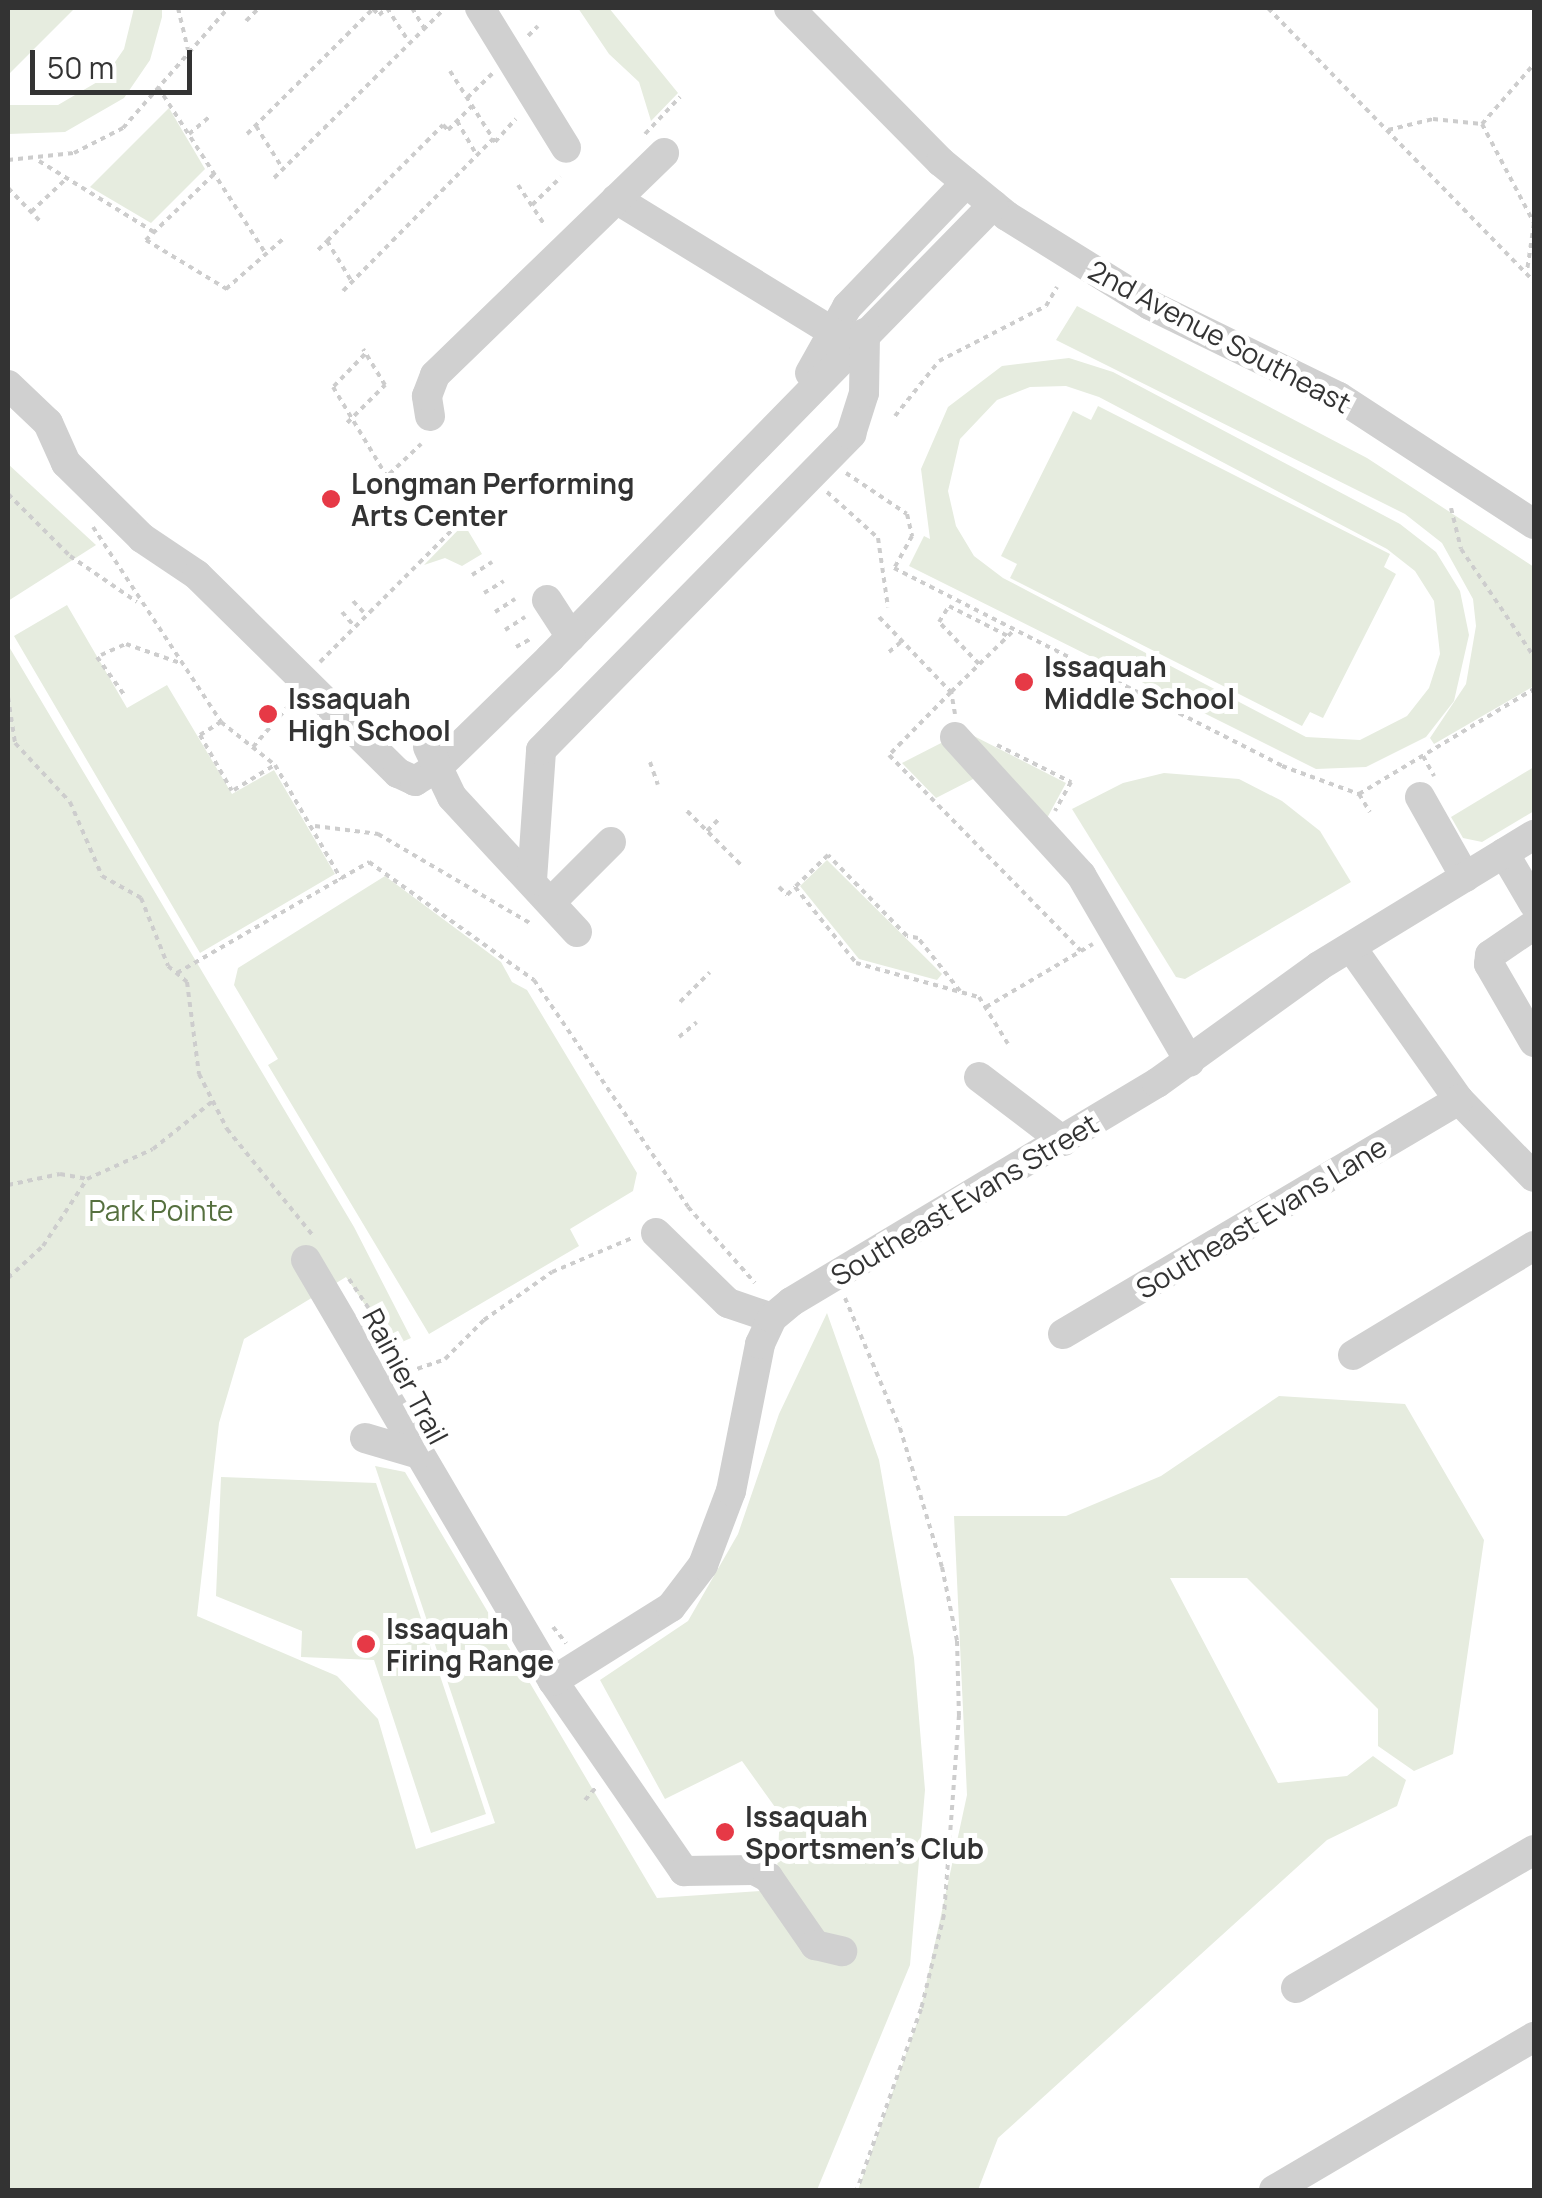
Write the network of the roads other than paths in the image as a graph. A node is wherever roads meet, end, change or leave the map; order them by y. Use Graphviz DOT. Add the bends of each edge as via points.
graph roads {
  1 [pos="480,8"];
  2 [pos="789,8"];
  3 [pos="654,144"];
  4 [pos="564,163"];
  5 [pos="966,184"];
  6 [pos="616,200"];
  7 [pos="993,206"];
  8 [pos="849,338"];
  9 [pos="8,385"];
  10 [pos="426,430"];
  11 [pos="1534,524"];
  12 [pos="536,609"];
  13 [pos="571,637"];
  14 [pos="955,738"];
  15 [pos="434,756"];
  16 [pos="1427,786"];
  17 [pos="1534,836"];
  18 [pos="611,842"];
  19 [pos="1504,854"];
  20 [pos="1465,876"];
  21 [pos="542,902"];
  22 [pos="1534,904"];
  23 [pos="1534,926"];
  24 [pos="576,932"];
  25 [pos="1350,947"];
  26 [pos="1534,1042"];
  27 [pos="1190,1062"];
  28 [pos="979,1078"];
  29 [pos="1459,1100"];
  30 [pos="1063,1142"];
  31 [pos="1534,1177"];
  32 [pos="656,1232"];
  33 [pos="1534,1246"];
  34 [pos="314,1253"];
  35 [pos="767,1304"];
  36 [pos="1063,1334"];
  37 [pos="1353,1354"];
  38 [pos="364,1438"];
  39 [pos="419,1454"];
  40 [pos="553,1682"];
  41 [pos="1534,1850"];
  42 [pos="842,1950"];
  43 [pos="1296,1988"];
  44 [pos="1534,2037"];
  45 [pos="1274,2190"];
  1 -- 4 [label="street"];
  2 -- 5 [label="street, 2nd Avenue Southeast"];
  3 -- 6 [label="street"];
  5 -- 7 [label="street, 2nd Avenue Southeast"];
  5 -- 8 [label="street" via="847,307"];
  6 -- 8 [label="street"];
  6 -- 10 [label="street" via="435,375"];
  7 -- 8 [label="street"];
  7 -- 11 [label="street, 2nd Avenue Southeast" via="1150,305 1339,396"];
  8 -- 13 [label="street" via="789,408 656,530"];
  8 -- 21 [label="street" via="864,393 850,434 540,750"];
  9 -- 15 [label="street" via="48,423 66,463 142,538 197,575 398,772 415,781"];
  12 -- 13 [label="street"];
  13 -- 15 [label="street" via="519,667 485,712"];
  14 -- 27 [label="street" via="1081,874"];
  15 -- 21 [label="street" via="452,797"];
  16 -- 20 [label="street"];
  17 -- 19 [label="street, Southeast Evans Street"];
  18 -- 21 [label="street"];
  19 -- 20 [label="street, Southeast Evans Street"];
  19 -- 22 [label="street"];
  20 -- 25 [label="street, Southeast Evans Street"];
  21 -- 24 [label="street"];
  23 -- 26 [label="street" via="1490,955 1490,964"];
  25 -- 27 [label="street, Southeast Evans Street"];
  25 -- 29 [label="street"];
  27 -- 30 [label="street, Southeast Evans Street"];
  28 -- 30 [label="street"];
  29 -- 31 [label="street"];
  29 -- 36 [label="street, Southeast Evans Lane"];
  30 -- 35 [label="street, Southeast Evans Street" via="841,1290"];
  32 -- 35 [label="street" via="728,1303"];
  33 -- 37 [label="street"];
  34 -- 39 [label="street" via="394,1378"];
  35 -- 40 [label="street" via="731,1491 703,1565 671,1607"];
  38 -- 39 [label="street"];
  39 -- 40 [label="street"];
  40 -- 42 [label="street" via="684,1871 754,1870 768,1878 815,1945"];
  41 -- 43 [label="street"];
  44 -- 45 [label="street"];
}
